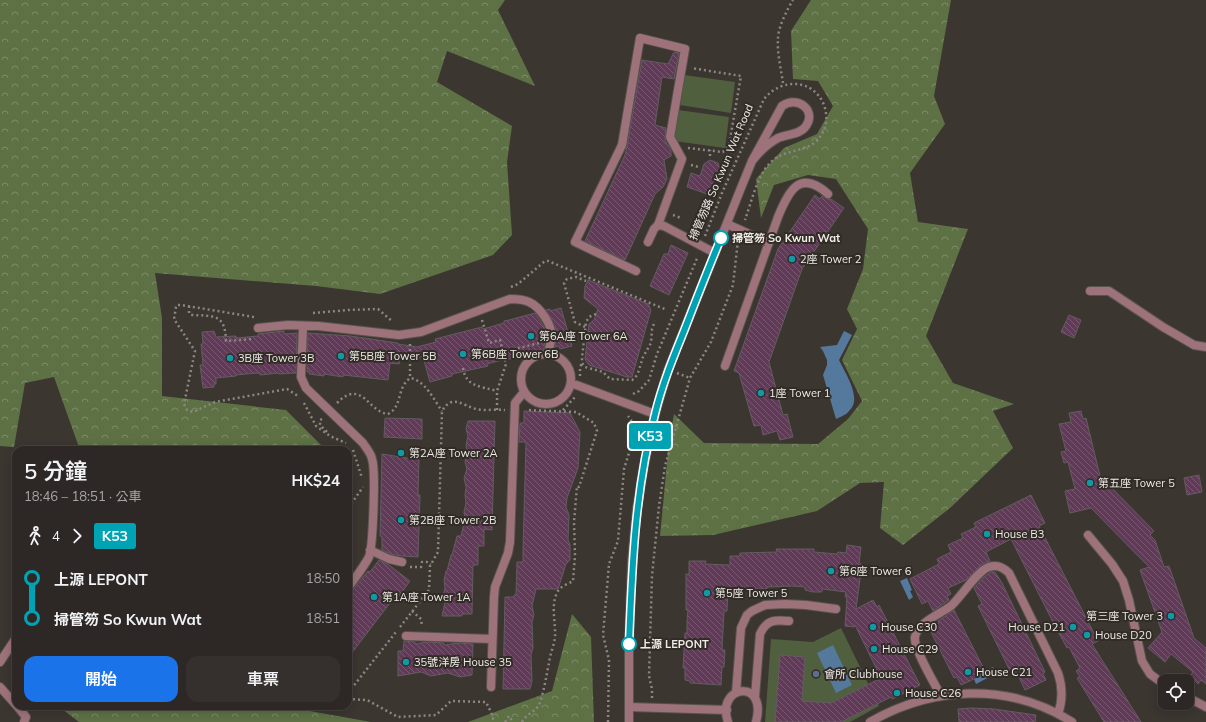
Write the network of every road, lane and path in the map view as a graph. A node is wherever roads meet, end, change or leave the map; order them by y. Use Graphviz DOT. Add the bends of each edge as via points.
graph roads {
  1 [pos="793,0"];
  2 [pos="682,66"];
  3 [pos="783,83"];
  4 [pos="676,146"];
  5 [pos="710,150"];
  6 [pos="710,156"];
  7 [pos="752,161"];
  8 [pos="828,194"];
  9 [pos="727,224"];
  10 [pos="658,225"];
  11 [pos="742,231"];
  12 [pos="648,242"];
  13 [pos="769,243"];
  14 [pos="702,246"];
  15 [pos="715,252"];
  16 [pos="636,271"];
  17 [pos="586,281"];
  18 [pos="509,288"];
  19 [pos="1090,291"];
  20 [pos="189,306"];
  21 [pos="480,310"];
  22 [pos="667,310"];
  23 [pos="596,314"];
  24 [pos="655,321"];
  25 [pos="303,326"];
  26 [pos="585,326"];
  27 [pos="258,328"];
  28 [pos="551,340"];
  29 [pos="1206,347"];
  30 [pos="503,352"];
  31 [pos="548,354"];
  32 [pos="410,355"];
  33 [pos="725,366"];
  34 [pos="463,368"];
  35 [pos="410,378"];
  36 [pos="571,383"];
  37 [pos="580,385"];
  38 [pos="497,391"];
  39 [pos="524,392"];
  40 [pos="622,401"];
  41 [pos="480,409"];
  42 [pos="330,410"];
  43 [pos="497,410"];
  44 [pos="442,411"];
  45 [pos="655,414"];
  46 [pos="1088,535"];
  47 [pos="370,550"];
  48 [pos="402,562"];
  49 [pos="431,564"];
  50 [pos="422,565"];
  51 [pos="352,582"];
  52 [pos="836,609"];
  53 [pos="412,611"];
  54 [pos="789,621"];
  55 [pos="406,636"];
  56 [pos="421,636"];
  57 [pos="492,639"];
  58 [pos="12,644"];
  59 [pos="0,662"];
  60 [pos="1158,680"];
  61 [pos="0,687"];
  62 [pos="491,687"];
  63 [pos="352,688"];
  64 [pos="736,692"];
  65 [pos="941,696"];
  66 [pos="755,697"];
  67 [pos="352,699"];
  68 [pos="12,701"];
  69 [pos="1194,701"];
  70 [pos="629,707"];
  71 [pos="1206,707"];
  72 [pos="652,708"];
  73 [pos="20,710"];
  74 [pos="726,710"];
  75 [pos="1058,714"];
  76 [pos="24,722"];
  77 [pos="494,722"];
  78 [pos="505,722"];
  79 [pos="513,722"];
  80 [pos="522,722"];
  81 [pos="608,722"];
  82 [pos="629,722"];
  83 [pos="728,722"];
  84 [pos="756,722"];
  85 [pos="870,722"];
  86 [pos="1072,722"];
  1 -- 3 [label="path" via="785,14 778,37"];
  2 -- 4 [label="street" via="670,137"];
  2 -- 5 [label="path" via="741,76 729,145 723,152"];
  2 -- 16 [label="street" via="685,49 640,38 622,145 575,242"];
  4 -- 5 [label="path"];
  4 -- 10 [label="street" via="682,159"];
  5 -- 6 [label="path"];
  7 -- 7 [label="street" via="782,106 790,101 803,105 809,116 804,129 772,142"];
  7 -- 9 [label="street"];
  8 -- 13 [label="street" via="813,183 795,187 783,205"];
  9 -- 11 [label="street"];
  9 -- 15 [label="street"];
  10 -- 12 [label="street"];
  10 -- 14 [label="street"];
  11 -- 13 [label="street"];
  11 -- 14 [label="path, 掃管笏路 So Kwun Wat Road" via="768,164 784,154 810,147 824,128 826,116 823,104 816,93 806,86 784,85 773,90 764,99 722,193"];
  11 -- 72 [label="path, 掃管笏路 So Kwun Wat Road" via="733,285 711,342 690,378 665,466 652,576 649,676"];
  13 -- 33 [label="street"];
  14 -- 15 [label="street"];
  14 -- 40 [label="path, 掃管笏路 So Kwun Wat Road" via="657,354 649,380 639,391 624,394"];
  15 -- 45 [label="street" via="668,370"];
  17 -- 26 [label="path" via="574,277 564,283 575,322"];
  18 -- 22 [label="path" via="548,261"];
  19 -- 29 [label="street" via="1109,291 1163,328 1194,345"];
  20 -- 27 [label="path" via="191,315 214,316 220,320 226,330 226,341 259,338"];
  21 -- 25 [label="street" via="421,332 399,335"];
  21 -- 28 [label="street" via="510,299 529,302 546,318"];
  21 -- 30 [label="path" via="488,343 500,340"];
  23 -- 26 [label="path" via="589,317"];
  24 -- 26 [label="path" via="651,343 642,357 638,373 632,380 610,379 603,372 582,363"];
  25 -- 27 [label="street"];
  25 -- 42 [label="street" via="301,377 306,388"];
  28 -- 30 [label="path"];
  28 -- 31 [label="street"];
  30 -- 38 [label="path" via="506,364"];
  31 -- 36 [label="street" via="555,355 567,364"];
  31 -- 39 [label="street" via="533,357 525,365 520,376"];
  32 -- 35 [label="path"];
  34 -- 38 [label="path" via="468,381"];
  35 -- 42 [label="path" via="402,387 393,412 379,412 366,398 354,395 344,396"];
  35 -- 44 [label="path" via="421,383"];
  36 -- 37 [label="street"];
  36 -- 39 [label="street" via="570,389 562,399 549,404 535,402"];
  37 -- 40 [label="street"];
  37 -- 80 [label="path" via="576,395 563,411 576,412 591,420 597,431 577,486 573,581 558,590 554,609 555,635 547,678 538,707"];
  38 -- 43 [label="path"];
  39 -- 57 [label="street" via="515,403 510,542 495,587"];
  40 -- 45 [label="street"];
  40 -- 81 [label="path" via="618,410 631,420 634,437 624,469 618,541 609,564 603,635 609,660"];
  41 -- 44 [label="path" via="457,401 445,405"];
  42 -- 47 [label="street" via="363,443 373,459 374,490"];
  44 -- 49 [label="path" via="438,552"];
  45 -- 70 [label="street" via="637,508 629,644"];
  46 -- 60 [label="street" via="1123,581 1142,662 1150,674"];
  47 -- 48 [label="street"];
  47 -- 51 [label="street" via="369,556"];
  49 -- 50 [label="path" via="422,562"];
  49 -- 53 [label="path" via="429,590"];
  52 -- 64 [label="street" via="806,605 765,605 747,615 741,628"];
  53 -- 56 [label="path" via="421,619"];
  53 -- 63 [label="path"];
  54 -- 66 [label="street" via="770,622 760,634"];
  55 -- 56 [label="street"];
  56 -- 57 [label="street"];
  57 -- 62 [label="street"];
  58 -- 59 [label="street"];
  61 -- 68 [label="street"];
  64 -- 66 [label="street" via="746,691"];
  64 -- 74 [label="street" via="728,700"];
  65 -- 75 [label="street" via="974,693 998,695 1044,707"];
  65 -- 75 [label="street" via="915,644 916,632 924,623 952,605 981,571 995,566 1009,573 1058,673 1062,698"];
  65 -- 85 [label="street" via="905,705"];
  66 -- 84 [label="street" via="758,708"];
  67 -- 77 [label="path" via="366,700 398,718 436,715 451,701 486,702"];
  69 -- 71 [label="street"];
  70 -- 72 [label="street"];
  70 -- 82 [label="street"];
  72 -- 74 [label="street"];
  73 -- 76 [label="street" via="26,717"];
  74 -- 83 [label="street"];
  75 -- 86 [label="street"];
  78 -- 79 [label="path" via="509,716"];
}
